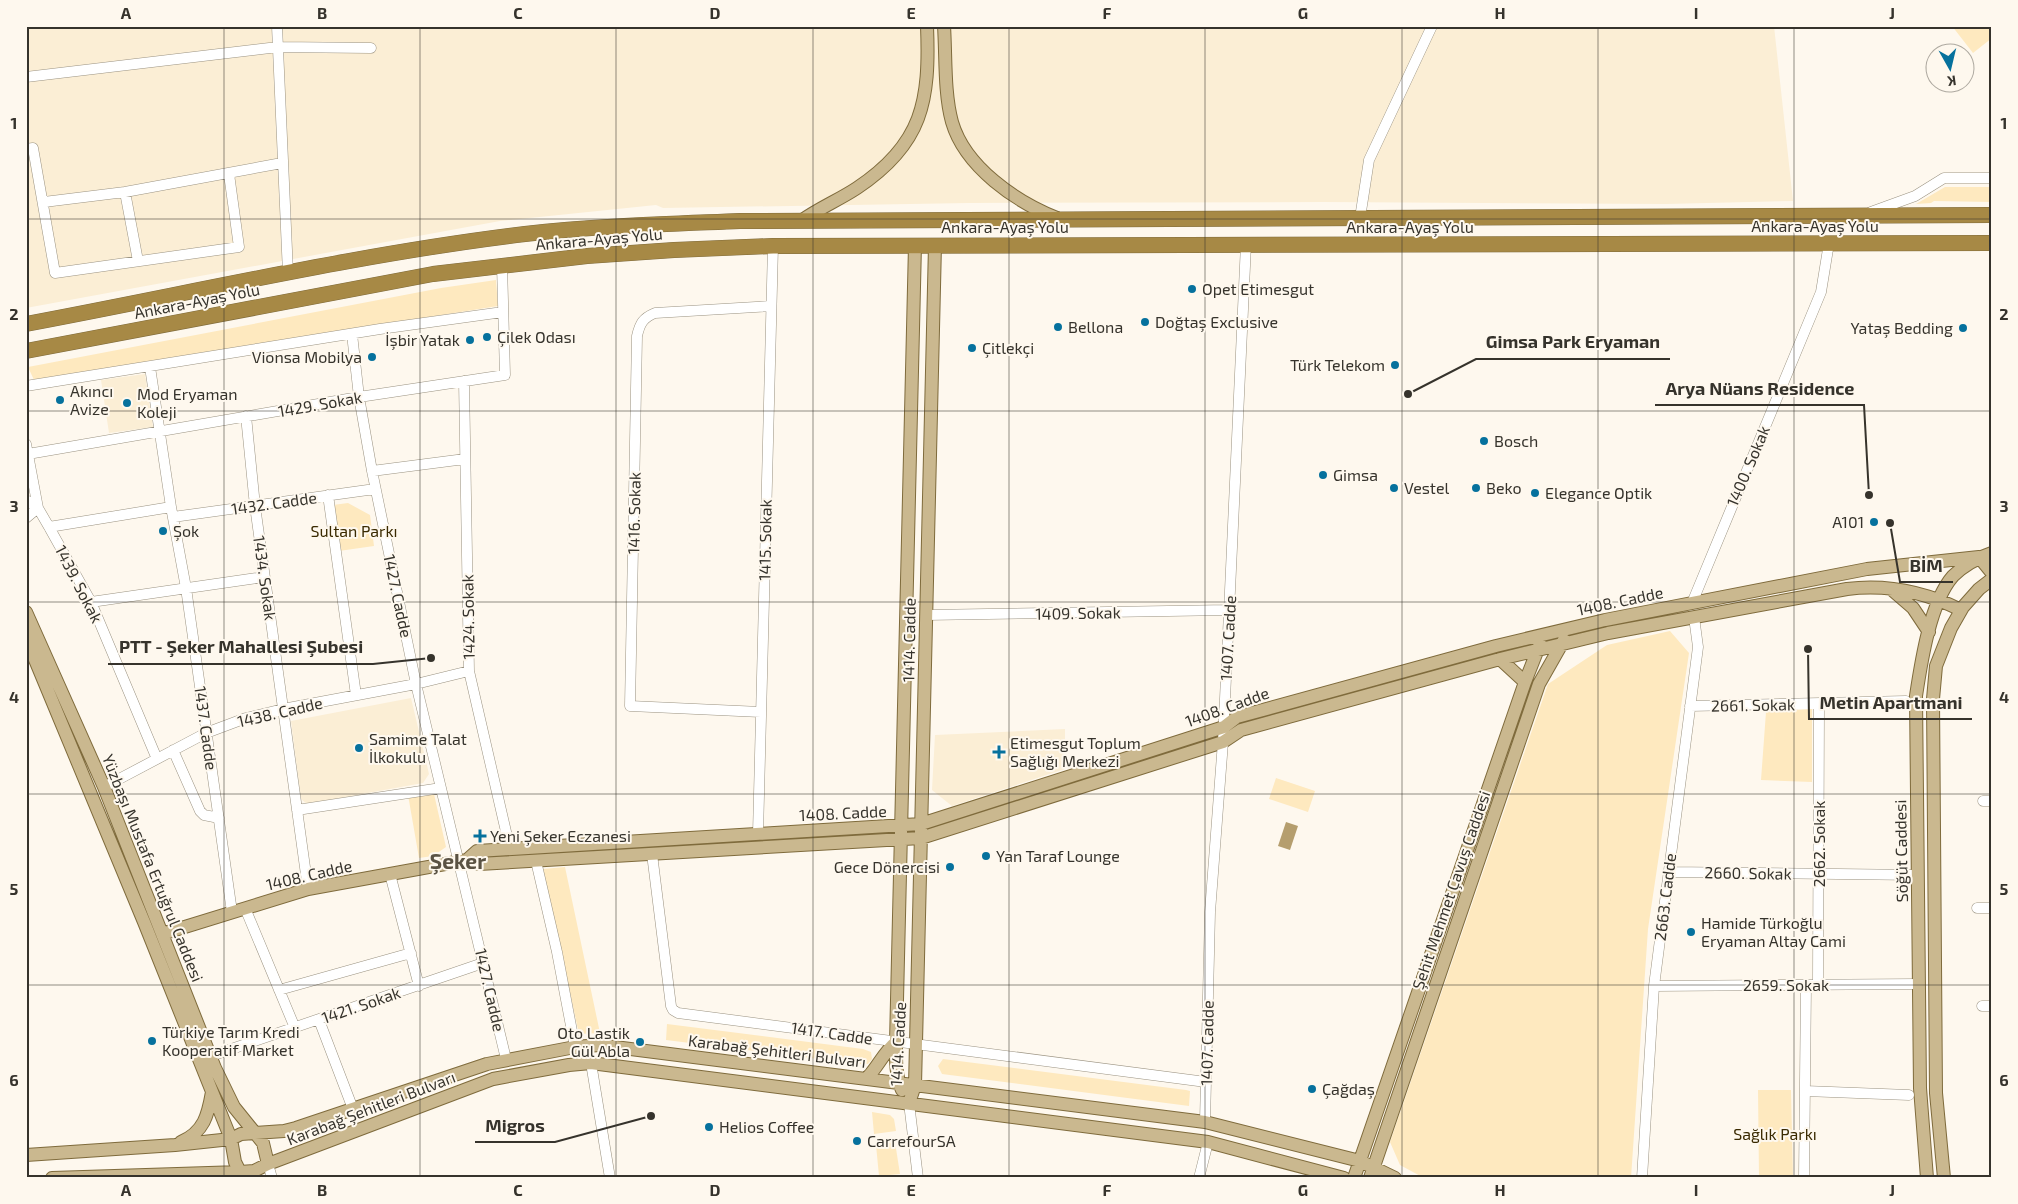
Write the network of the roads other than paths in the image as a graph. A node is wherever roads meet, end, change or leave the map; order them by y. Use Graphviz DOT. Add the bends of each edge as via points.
graph roads {
  1 [pos="277,26"];
  2 [pos="927,26"];
  3 [pos="944,26"];
  4 [pos="1432,26"];
  5 [pos="278,47"];
  6 [pos="371,48"];
  7 [pos="26,78"];
  8 [pos="26,149"];
  9 [pos="282,163"];
  10 [pos="229,174"];
  11 [pos="1992,178"];
  12 [pos="125,192"];
  13 [pos="44,202"];
  14 [pos="1862,215"];
  15 [pos="1992,215"];
  16 [pos="1360,218"];
  17 [pos="1059,219"];
  18 [pos="801,221"];
  19 [pos="1829,243"];
  20 [pos="1992,243"];
  21 [pos="1246,244"];
  22 [pos="915,245"];
  23 [pos="935,245"];
  24 [pos="773,246"];
  25 [pos="138,261"];
  26 [pos="502,265"];
  27 [pos="288,273"];
  28 [pos="771,306"];
  29 [pos="503,312"];
  30 [pos="26,324"];
  31 [pos="352,334"];
  32 [pos="26,351"];
  33 [pos="150,367"];
  34 [pos="464,381"];
  35 [pos="26,386"];
  36 [pos="359,397"];
  37 [pos="246,416"];
  38 [pos="159,431"];
  39 [pos="27,449"];
  40 [pos="465,459"];
  41 [pos="372,472"];
  42 [pos="375,489"];
  43 [pos="328,496"];
  44 [pos="26,500"];
  45 [pos="254,506"];
  46 [pos="171,507"];
  47 [pos="38,508"];
  48 [pos="173,517"];
  49 [pos="26,518"];
  50 [pos="49,527"];
  51 [pos="1992,553"];
  52 [pos="1978,557"];
  53 [pos="1992,573"];
  54 [pos="264,577"];
  55 [pos="1992,579"];
  56 [pos="186,588"];
  57 [pos="1891,588"];
  58 [pos="1939,599"];
  59 [pos="91,602"];
  60 [pos="1692,603"];
  61 [pos="1229,610"];
  62 [pos="1961,610"];
  63 [pos="26,612"];
  64 [pos="926,615"];
  65 [pos="1694,617"];
  66 [pos="1570,628"];
  67 [pos="1929,632"];
  68 [pos="1544,634"];
  69 [pos="26,638"];
  70 [pos="1561,644"];
  71 [pos="1538,650"];
  72 [pos="1500,659"];
  73 [pos="469,671"];
  74 [pos="1525,682"];
  75 [pos="416,684"];
  76 [pos="356,695"];
  77 [pos="1906,701"];
  78 [pos="1819,704"];
  79 [pos="1690,706"];
  80 [pos="283,709"];
  81 [pos="761,712"];
  82 [pos="1224,727"];
  83 [pos="206,733"];
  84 [pos="1223,742"];
  85 [pos="173,750"];
  86 [pos="157,759"];
  87 [pos="104,787"];
  88 [pos="441,788"];
  89 [pos="91,793"];
  90 [pos="297,810"];
  91 [pos="219,818"];
  92 [pos="921,824"];
  93 [pos="901,826"];
  94 [pos="758,834"];
  95 [pos="921,838"];
  96 [pos="901,839"];
  97 [pos="510,849"];
  98 [pos="652,854"];
  99 [pos="463,861"];
  100 [pos="536,861"];
  101 [pos="1668,872"];
  102 [pos="390,874"];
  103 [pos="1818,874"];
  104 [pos="1918,875"];
  105 [pos="308,889"];
  106 [pos="245,908"];
  107 [pos="1977,908"];
  108 [pos="1992,908"];
  109 [pos="232,912"];
  110 [pos="162,934"];
  111 [pos="411,953"];
  112 [pos="484,963"];
  113 [pos="1806,984"];
  114 [pos="1818,984"];
  115 [pos="1919,984"];
  116 [pos="419,986"];
  117 [pos="1654,986"];
  118 [pos="279,990"];
  119 [pos="319,1020"];
  120 [pos="295,1028"];
  121 [pos="896,1042"];
  122 [pos="916,1045"];
  123 [pos="575,1047"];
  124 [pos="211,1056"];
  125 [pos="506,1059"];
  126 [pos="591,1063"];
  127 [pos="866,1079"];
  128 [pos="1206,1082"];
  129 [pos="898,1083"];
  130 [pos="915,1085"];
  131 [pos="1805,1091"];
  132 [pos="212,1092"];
  133 [pos="1909,1095"];
  134 [pos="909,1103"];
  135 [pos="353,1109"];
  136 [pos="1206,1122"];
  137 [pos="256,1133"];
  138 [pos="231,1139"];
  139 [pos="1208,1142"];
  140 [pos="175,1145"];
  141 [pos="26,1155"];
  142 [pos="1360,1162"];
  143 [pos="268,1164"];
  144 [pos="1372,1172"];
  145 [pos="243,1175"];
  146 [pos="52,1178"];
  147 [pos="272,1178"];
  148 [pos="610,1178"];
  149 [pos="918,1178"];
  150 [pos="1198,1178"];
  151 [pos="1344,1178"];
  152 [pos="1354,1178"];
  153 [pos="1394,1178"];
  154 [pos="1642,1178"];
  155 [pos="1804,1178"];
  156 [pos="1927,1178"];
  157 [pos="1944,1178"];
  1 -- 5 [label="street"];
  2 -- 18 [label="main road" via="925,98 911,134 879,172"];
  3 -- 17 [label="main road" via="948,99 957,136 976,163 1004,189"];
  4 -- 16 [label="street" via="1369,160"];
  5 -- 6 [label="street"];
  5 -- 7 [label="street"];
  5 -- 9 [label="street"];
  8 -- 13 [label="street" via="34,148"];
  9 -- 10 [label="street"];
  9 -- 27 [label="street"];
  10 -- 12 [label="street"];
  10 -- 25 [label="street" via="239,247"];
  11 -- 14 [label="street" via="1944,178 1916,196"];
  12 -- 13 [label="street"];
  12 -- 25 [label="street"];
  13 -- 25 [label="street" via="55,273"];
  14 -- 15 [label="highway, Ankara-Ayaş Yolu"];
  14 -- 16 [label="highway, Ankara-Ayaş Yolu"];
  16 -- 17 [label="highway, Ankara-Ayaş Yolu"];
  17 -- 18 [label="highway, Ankara-Ayaş Yolu"];
  18 -- 27 [label="highway, Ankara-Ayaş Yolu" via="641,225 526,234"];
  19 -- 20 [label="highway, Ankara-Ayaş Yolu"];
  19 -- 21 [label="highway, Ankara-Ayaş Yolu"];
  19 -- 60 [label="street, 1400. Sokak" via="1821,292"];
  21 -- 23 [label="highway, Ankara-Ayaş Yolu"];
  21 -- 61 [label="street, 1407. Cadde"];
  22 -- 23 [label="highway, Ankara-Ayaş Yolu"];
  22 -- 24 [label="highway, Ankara-Ayaş Yolu"];
  22 -- 93 [label="main road, 1414. Cadde"];
  23 -- 64 [label="main road, 1414. Cadde"];
  24 -- 26 [label="highway, Ankara-Ayaş Yolu" via="665,250"];
  24 -- 28 [label="street, 1415. Sokak"];
  26 -- 29 [label="street, 1429. Sokak"];
  26 -- 32 [label="highway, Ankara-Ayaş Yolu" via="433,274"];
  27 -- 30 [label="highway, Ankara-Ayaş Yolu"];
  28 -- 81 [label="street, 1415. Sokak"];
  28 -- 81 [label="street, 1416. Sokak" via="655,313 645,317 637,336 630,706"];
  29 -- 31 [label="street"];
  29 -- 34 [label="street, 1429. Sokak" via="505,375"];
  31 -- 33 [label="street"];
  31 -- 36 [label="street, 1427. Cadde"];
  33 -- 35 [label="street"];
  33 -- 38 [label="street, 1437. Cadde"];
  34 -- 36 [label="street, 1429. Sokak"];
  34 -- 40 [label="street, 1424. Sokak"];
  36 -- 37 [label="street, 1429. Sokak"];
  36 -- 41 [label="street, 1427. Cadde"];
  37 -- 38 [label="street, 1429. Sokak"];
  37 -- 45 [label="street, 1434. Sokak"];
  38 -- 39 [label="street, 1429. Sokak"];
  38 -- 46 [label="street, 1437. Cadde"];
  39 -- 47 [label="street"];
  40 -- 41 [label="street"];
  40 -- 73 [label="street, 1424. Sokak"];
  41 -- 42 [label="street, 1427. Cadde"];
  42 -- 43 [label="street, 1432. Cadde"];
  42 -- 75 [label="street, 1427. Cadde"];
  43 -- 45 [label="street, 1432. Cadde"];
  43 -- 76 [label="street"];
  44 -- 47 [label="street, 1439. Sokak"];
  45 -- 48 [label="street, 1432. Cadde"];
  45 -- 54 [label="street, 1434. Sokak"];
  46 -- 48 [label="street, 1437. Cadde"];
  46 -- 50 [label="street"];
  47 -- 49 [label="street"];
  47 -- 50 [label="street, 1439. Sokak"];
  48 -- 56 [label="street, 1437. Cadde"];
  50 -- 59 [label="street, 1439. Sokak"];
  51 -- 52 [label="main road, Söğüt Caddesi"];
  52 -- 53 [label="main road"];
  52 -- 58 [label="main road, Söğüt Caddesi" via="1953,576"];
  52 -- 60 [label="main road, 1408. Cadde" via="1867,569"];
  54 -- 56 [label="street"];
  54 -- 80 [label="street, 1434. Sokak"];
  55 -- 62 [label="main road, Söğüt Caddesi"];
  56 -- 59 [label="street"];
  56 -- 83 [label="street, 1437. Cadde"];
  57 -- 58 [label="main road, 1408. Cadde"];
  57 -- 65 [label="main road, 1408. Cadde" via="1860,587"];
  57 -- 67 [label="main road" via="1913,608"];
  58 -- 62 [label="main road, 1408. Cadde"];
  58 -- 67 [label="main road, Söğüt Caddesi"];
  59 -- 86 [label="street, 1439. Sokak"];
  60 -- 65 [label="main road"];
  60 -- 66 [label="main road, 1408. Cadde"];
  61 -- 64 [label="street, 1409. Sokak"];
  61 -- 82 [label="street, 1407. Cadde"];
  62 -- 157 [label="main road, Söğüt Caddesi" via="1936,666 1933,698 1936,1093"];
  63 -- 87 [label="main road, Yüzbaşı Mustafa Ertuğrul Caddesi"];
  64 -- 92 [label="main road, 1414. Cadde"];
  65 -- 70 [label="main road, 1408. Cadde"];
  65 -- 79 [label="street, 2663. Cadde" via="1698,647"];
  66 -- 68 [label="main road, 1408. Cadde"];
  66 -- 70 [label="main road, Şehit Mehmet Çavuş Caddesi"];
  67 -- 104 [label="main road, Söğüt Caddesi" via="1916,696"];
  68 -- 71 [label="main road, Şehit Mehmet Çavuş Caddesi"];
  68 -- 82 [label="main road, 1408. Cadde" via="1237,717"];
  69 -- 89 [label="main road, Yüzbaşı Mustafa Ertuğrul Caddesi"];
  70 -- 71 [label="main road, 1408. Cadde"];
  70 -- 144 [label="main road, Şehit Mehmet Çavuş Caddesi" via="1539,684"];
  71 -- 72 [label="main road, 1408. Cadde"];
  71 -- 74 [label="main road, Şehit Mehmet Çavuş Caddesi"];
  72 -- 74 [label="main road"];
  72 -- 84 [label="main road, 1408. Cadde" via="1241,730"];
  73 -- 75 [label="street, 1438. Cadde"];
  73 -- 97 [label="street, 1424. Sokak"];
  74 -- 142 [label="main road, Şehit Mehmet Çavuş Caddesi"];
  75 -- 76 [label="street, 1438. Cadde"];
  75 -- 88 [label="street, 1427. Cadde"];
  76 -- 80 [label="street, 1438. Cadde"];
  77 -- 78 [label="street, 2661. Sokak"];
  78 -- 79 [label="street, 2661. Sokak"];
  78 -- 103 [label="street, 2662. Sokak"];
  79 -- 101 [label="street, 2663. Cadde"];
  80 -- 83 [label="street, 1438. Cadde"];
  80 -- 90 [label="street, 1434. Sokak"];
  81 -- 94 [label="street, 1415. Sokak"];
  82 -- 84 [label="street, 1407. Cadde"];
  82 -- 92 [label="main road, 1408. Cadde"];
  83 -- 85 [label="street, 1438. Cadde"];
  83 -- 91 [label="street, 1437. Cadde"];
  84 -- 95 [label="main road, 1408. Cadde"];
  84 -- 128 [label="street, 1407. Cadde" via="1210,912"];
  85 -- 86 [label="street, 1438. Cadde"];
  85 -- 91 [label="street" via="200,811"];
  86 -- 87 [label="street, 1438. Cadde"];
  87 -- 89 [label="main road"];
  87 -- 110 [label="main road, Yüzbaşı Mustafa Ertuğrul Caddesi"];
  88 -- 90 [label="street"];
  88 -- 99 [label="street, 1427. Cadde"];
  89 -- 132 [label="main road, Yüzbaşı Mustafa Ertuğrul Caddesi"];
  90 -- 105 [label="street, 1434. Sokak"];
  91 -- 109 [label="street, 1437. Cadde"];
  92 -- 93 [label="main road, 1408. Cadde"];
  92 -- 95 [label="main road, 1414. Cadde"];
  93 -- 94 [label="main road, 1408. Cadde"];
  93 -- 96 [label="main road, 1414. Cadde"];
  94 -- 97 [label="main road, 1408. Cadde"];
  95 -- 96 [label="main road, 1408. Cadde"];
  95 -- 122 [label="main road, 1414. Cadde"];
  96 -- 98 [label="main road, 1408. Cadde"];
  96 -- 121 [label="main road, 1414. Cadde"];
  97 -- 99 [label="main road, 1408. Cadde" via="477,851"];
  98 -- 100 [label="main road, 1408. Cadde"];
  98 -- 121 [label="street, 1417. Cadde" via="673,1010"];
  99 -- 100 [label="main road, 1408. Cadde" via="479,864"];
  99 -- 102 [label="main road, 1408. Cadde"];
  99 -- 112 [label="street, 1427. Cadde"];
  100 -- 123 [label="street" via="558,952"];
  101 -- 103 [label="street, 2660. Sokak"];
  101 -- 117 [label="street, 2663. Cadde"];
  102 -- 105 [label="main road, 1408. Cadde"];
  102 -- 111 [label="street"];
  103 -- 104 [label="street, 2660. Sokak"];
  103 -- 114 [label="street, 2662. Sokak"];
  104 -- 115 [label="main road, Söğüt Caddesi"];
  105 -- 106 [label="main road, 1408. Cadde"];
  106 -- 109 [label="main road, 1408. Cadde"];
  106 -- 118 [label="street"];
  107 -- 108 [label="street"];
  109 -- 110 [label="main road, 1408. Cadde"];
  110 -- 124 [label="main road, Yüzbaşı Mustafa Ertuğrul Caddesi"];
  111 -- 116 [label="street"];
  111 -- 118 [label="street"];
  112 -- 116 [label="street, 1421. Sokak"];
  112 -- 125 [label="street, 1427. Cadde"];
  113 -- 114 [label="street, 2659. Sokak"];
  113 -- 117 [label="street, 2659. Sokak"];
  113 -- 131 [label="street"];
  114 -- 115 [label="street, 2659. Sokak"];
  115 -- 156 [label="main road, Söğüt Caddesi" via="1920,1088"];
  116 -- 119 [label="street, 1421. Sokak"];
  117 -- 154 [label="street, 2663. Cadde"];
  118 -- 120 [label="street"];
  119 -- 120 [label="street, 1421. Sokak"];
  119 -- 135 [label="street"];
  120 -- 124 [label="street, 1421. Sokak"];
  121 -- 122 [label="street, 1417. Cadde"];
  121 -- 127 [label="main road"];
  121 -- 129 [label="main road, 1414. Cadde"];
  122 -- 128 [label="street, 1417. Cadde"];
  122 -- 130 [label="main road, 1414. Cadde"];
  123 -- 125 [label="main road, Karabağ Şehitleri Bulvarı"];
  123 -- 127 [label="main road, Karabağ Şehitleri Bulvarı" via="608,1046"];
  124 -- 137 [label="main road, Yüzbaşı Mustafa Ertuğrul Caddesi" via="234,1107"];
  125 -- 135 [label="main road, Karabağ Şehitleri Bulvarı"];
  126 -- 134 [label="main road, Karabağ Şehitleri Bulvarı"];
  126 -- 143 [label="main road, Karabağ Şehitleri Bulvarı" via="493,1079"];
  126 -- 148 [label="street"];
  127 -- 129 [label="main road, Karabağ Şehitleri Bulvarı"];
  128 -- 136 [label="street, 1407. Cadde"];
  129 -- 130 [label="main road, Karabağ Şehitleri Bulvarı"];
  129 -- 134 [label="main road, 1414. Cadde"];
  130 -- 134 [label="main road, 1414. Cadde"];
  130 -- 136 [label="main road, Karabağ Şehitleri Bulvarı"];
  131 -- 133 [label="street"];
  131 -- 155 [label="street"];
  132 -- 138 [label="main road, Yüzbaşı Mustafa Ertuğrul Caddesi"];
  132 -- 140 [label="main road" via="201,1128"];
  134 -- 139 [label="main road, Karabağ Şehitleri Bulvarı"];
  134 -- 149 [label="street"];
  135 -- 137 [label="main road, Karabağ Şehitleri Bulvarı" via="284,1131"];
  136 -- 142 [label="main road, Karabağ Şehitleri Bulvarı"];
  137 -- 138 [label="main road, Karabağ Şehitleri Bulvarı" via="241,1134"];
  137 -- 143 [label="main road, Karabağ Şehitleri Bulvarı" via="263,1143"];
  138 -- 140 [label="main road, Karabağ Şehitleri Bulvarı"];
  138 -- 145 [label="main road" via="234,1157"];
  139 -- 150 [label="street"];
  139 -- 151 [label="main road, Karabağ Şehitleri Bulvarı"];
  140 -- 141 [label="main road, Karabağ Şehitleri Bulvarı"];
  142 -- 144 [label="main road, Karabağ Şehitleri Bulvarı"];
  142 -- 152 [label="main road, Şehit Mehmet Çavuş Caddesi"];
  143 -- 145 [label="main road, Karabağ Şehitleri Bulvarı"];
  143 -- 147 [label="street"];
  144 -- 153 [label="main road, Karabağ Şehitleri Bulvarı"];
  145 -- 146 [label="main road, Karabağ Şehitleri Bulvarı"];
}
